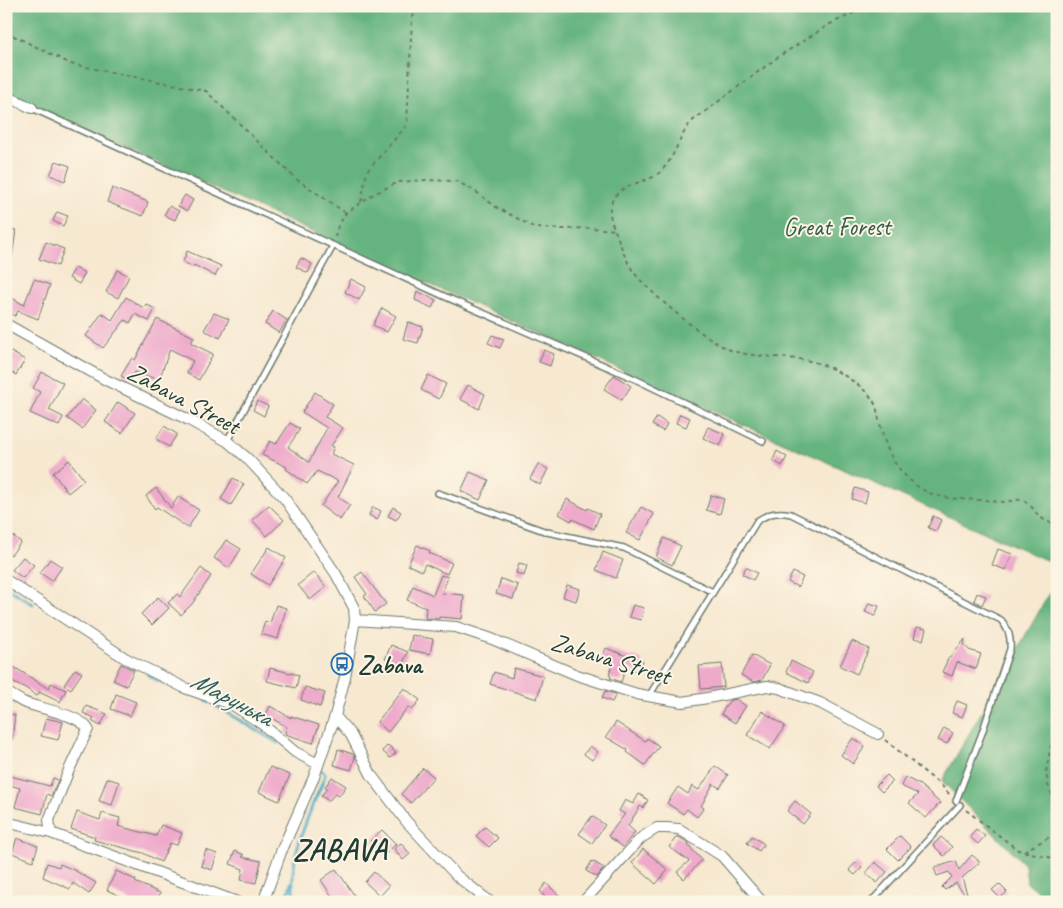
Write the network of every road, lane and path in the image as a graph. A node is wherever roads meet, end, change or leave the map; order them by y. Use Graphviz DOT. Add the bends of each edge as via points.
graph roads {
  1 [pos="426,6"];
  2 [pos="869,6"];
  3 [pos="6,32"];
  4 [pos="6,96"];
  5 [pos="32,108"];
  6 [pos="361,202"];
  7 [pos="346,213"];
  8 [pos="615,230"];
  9 [pos="333,246"];
  10 [pos="6,324"];
  11 [pos="763,441"];
  12 [pos="227,442"];
  13 [pos="438,493"];
  14 [pos="1057,526"];
  15 [pos="6,580"];
  16 [pos="713,592"];
  17 [pos="355,620"];
  18 [pos="6,692"];
  19 [pos="649,696"];
  20 [pos="1057,713"];
  21 [pos="334,716"];
  22 [pos="878,734"];
  23 [pos="318,765"];
  24 [pos="1057,807"];
  25 [pos="6,822"];
  26 [pos="51,833"];
  27 [pos="1057,833"];
  28 [pos="1023,851"];
  29 [pos="237,902"];
  30 [pos="265,902"];
  31 [pos="490,902"];
  32 [pos="583,902"];
  33 [pos="762,902"];
  34 [pos="871,902"];
  1 -- 6 [label="path" via="412,17 408,125 367,171"];
  2 -- 8 [label="path" via="822,28 691,122 665,168 614,196 610,212"];
  3 -- 7 [label="path" via="71,64 206,91 296,180"];
  4 -- 5 [label="street"];
  5 -- 9 [label="lane"];
  6 -- 7 [label="path"];
  6 -- 8 [label="path" via="398,182 456,180 535,228"];
  7 -- 9 [label="path" via="338,226"];
  8 -- 14 [label="path" via="625,256 646,286 714,340 732,350 815,362 846,377 866,392 873,400 893,462 924,491 948,499 1021,500 1030,504 1043,520"];
  9 -- 11 [label="lane" via="633,378"];
  9 -- 12 [label="lane"];
  10 -- 12 [label="street, Zabava Street"];
  12 -- 17 [label="street, Zabava Street" via="246,458 297,515 336,574 354,608"];
  13 -- 16 [label="lane" via="547,532 624,548"];
  15 -- 23 [label="street" via="125,658 185,688 233,706"];
  16 -- 19 [label="lane"];
  16 -- 34 [label="lane" via="757,521 768,514 780,512 792,514 1001,620 1008,628 1010,649 958,803"];
  17 -- 19 [label="street, Zabava Street" via="456,627 577,674"];
  17 -- 21 [label="street, Zabava Street" via="346,678"];
  18 -- 26 [label="street" via="24,703 77,719 88,729 49,820"];
  19 -- 22 [label="street, Zabava Street" via="682,702 766,686 779,688 820,703"];
  20 -- 24 [label="path" via="1046,772"];
  21 -- 23 [label="street, Zabava Street"];
  21 -- 31 [label="street" via="351,735 372,776 406,821 457,876"];
  23 -- 30 [label="street, Zabava Street" via="281,852"];
  25 -- 26 [label="street"];
  26 -- 29 [label="street"];
  27 -- 28 [label="path"];
  32 -- 33 [label="street" via="641,838 657,828 666,828 679,829 722,856"];
}
